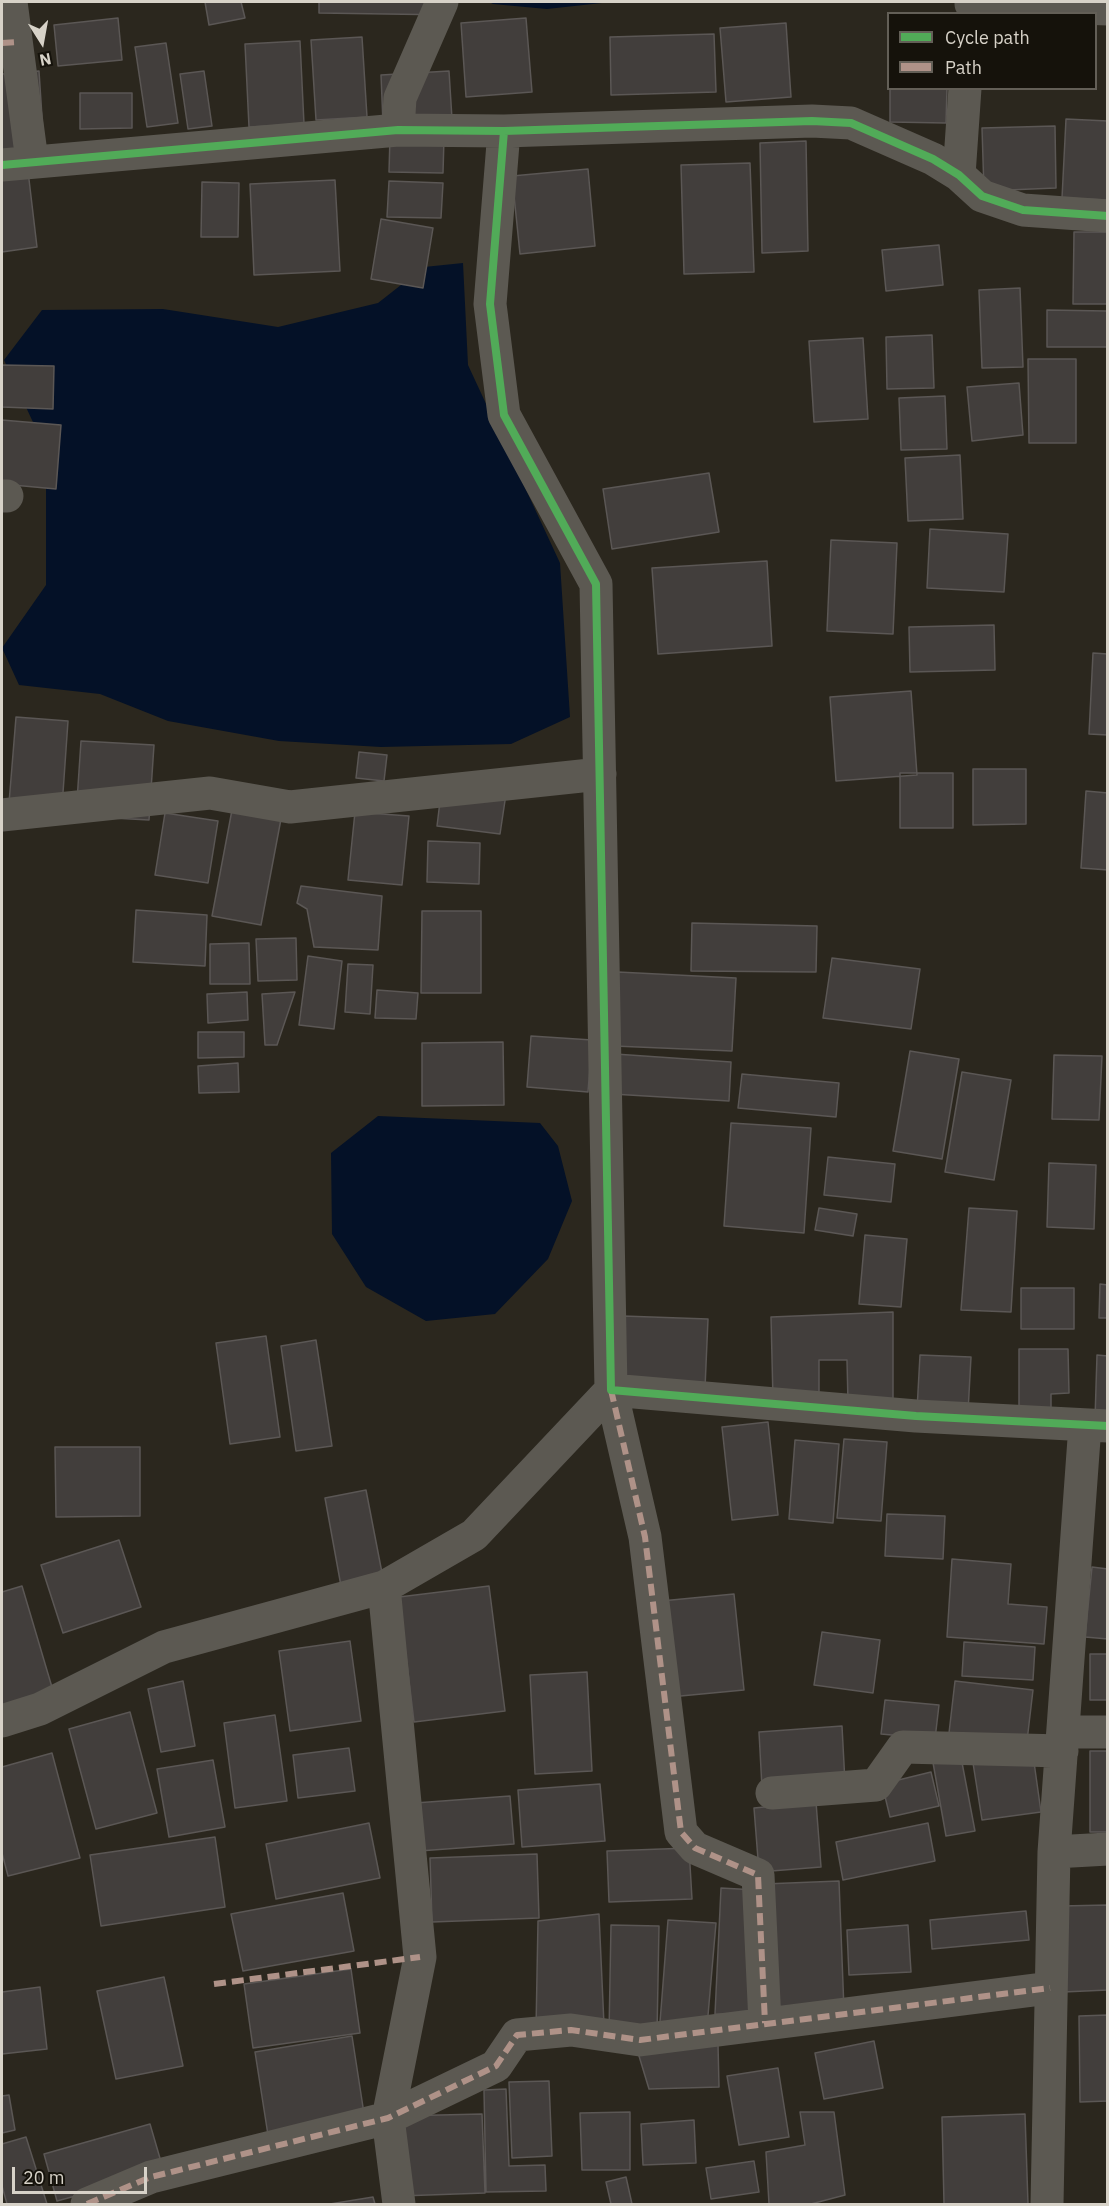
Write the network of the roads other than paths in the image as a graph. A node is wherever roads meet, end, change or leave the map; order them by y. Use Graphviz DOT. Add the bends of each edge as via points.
graph roads {
  1 [pos="11,2"];
  2 [pos="442,2"];
  3 [pos="971,6"];
  4 [pos="1107,9"];
  5 [pos="9,43"];
  6 [pos="965,90"];
  7 [pos="398,130"];
  8 [pos="504,131"];
  9 [pos="17,163"];
  10 [pos="959,174"];
  11 [pos="1107,216"];
  12 [pos="600,774"];
  13 [pos="2,815"];
  14 [pos="611,1390"];
  15 [pos="1096,1426"];
  16 [pos="384,1587"];
  17 [pos="2,1721"];
  18 [pos="1107,1732"];
  19 [pos="1062,1741"];
  20 [pos="771,1793"];
  21 [pos="1107,1849"];
  22 [pos="1054,1852"];
  23 [pos="1050,1988"];
  24 [pos="765,2023"];
  25 [pos="388,2118"];
  26 [pos="87,2205"];
  27 [pos="399,2205"];
  28 [pos="1047,2205"];
  1 -- 5 [label="street"];
  2 -- 7 [label="street" via="400,98"];
  3 -- 4 [label="street"];
  5 -- 9 [label="street"];
  6 -- 10 [label="street"];
  7 -- 8 [label="street"];
  7 -- 9 [label="street"];
  8 -- 10 [label="street" via="851,123"];
  8 -- 12 [label="street" via="490,304 504,415 596,584"];
  10 -- 11 [label="street" via="982,196 1023,210"];
  12 -- 13 [label="street" via="290,807 210,793"];
  12 -- 14 [label="street"];
  14 -- 15 [label="street" via="916,1416"];
  14 -- 16 [label="street" via="474,1535"];
  14 -- 24 [label="street" via="645,1537 681,1832 695,1848 758,1875"];
  15 -- 19 [label="street"];
  16 -- 17 [label="street" via="164,1647 40,1709"];
  16 -- 25 [label="street" via="420,1957"];
  18 -- 19 [label="street"];
  19 -- 20 [label="street" via="903,1747 876,1785"];
  19 -- 22 [label="street"];
  21 -- 22 [label="street"];
  22 -- 23 [label="street"];
  23 -- 24 [label="street"];
  23 -- 28 [label="street"];
  24 -- 25 [label="street" via="640,2040 571,2030 517,2035 496,2066"];
  25 -- 26 [label="street" via="152,2177"];
  25 -- 27 [label="street"];
}
